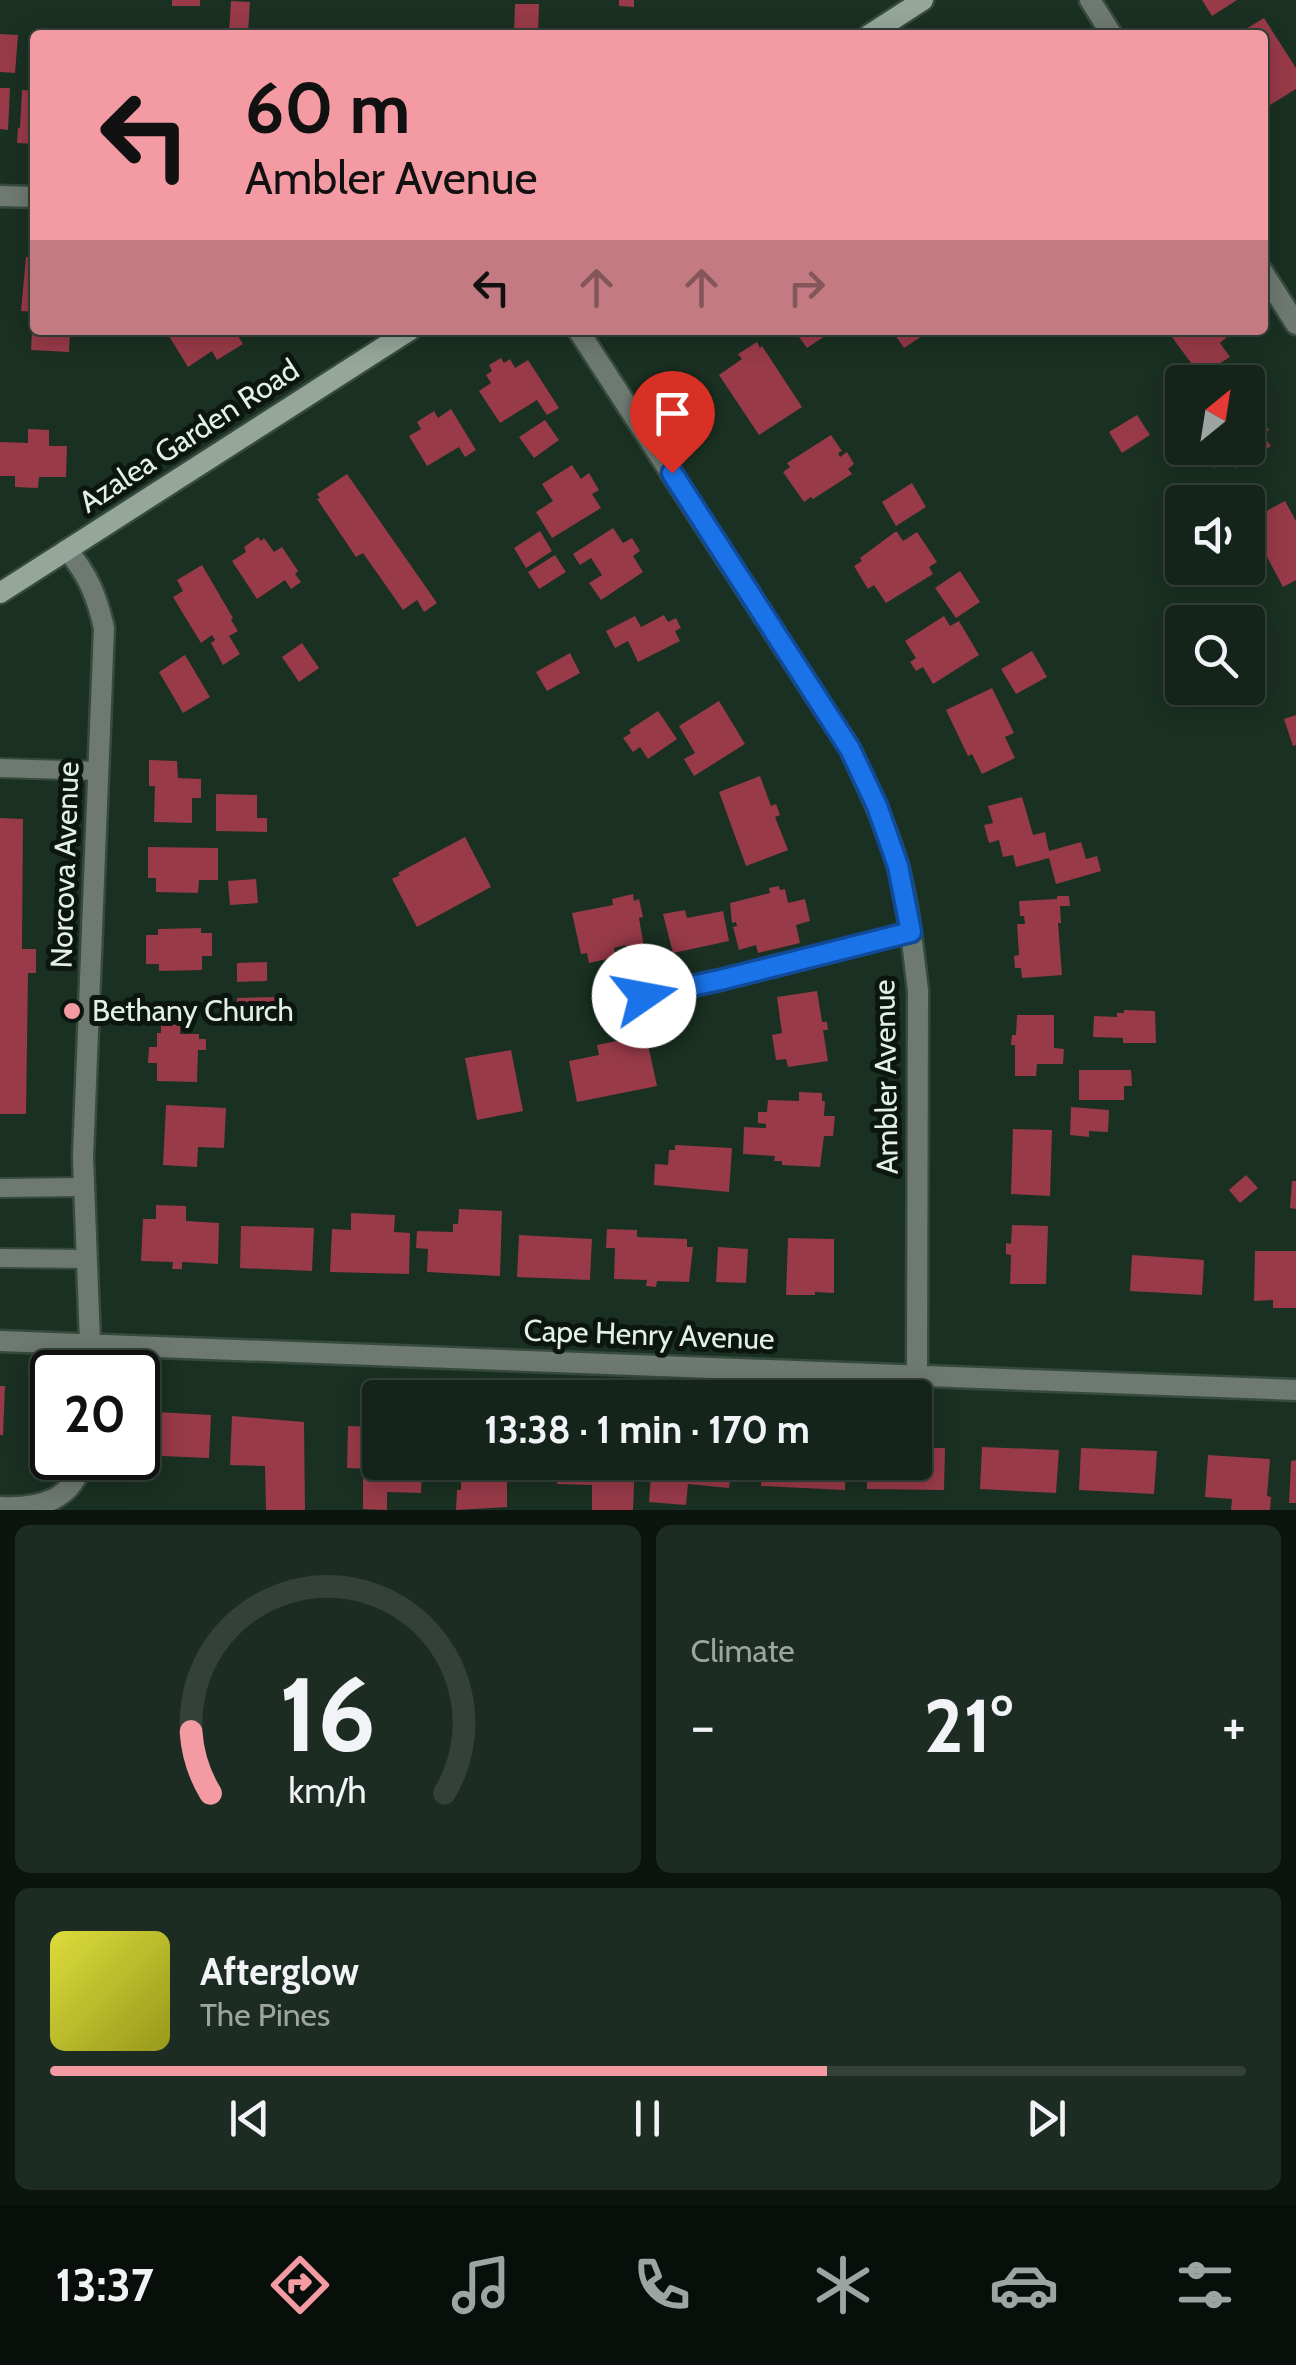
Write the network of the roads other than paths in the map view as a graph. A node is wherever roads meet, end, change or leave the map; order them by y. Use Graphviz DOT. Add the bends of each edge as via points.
graph roads {
  1 [pos="924,0"];
  2 [pos="1090,0"];
  3 [pos="877,30"];
  4 [pos="1109,30"];
  5 [pos="0,196"];
  6 [pos="30,198"];
  7 [pos="1268,280"];
  8 [pos="1296,324"];
  9 [pos="402,335"];
  10 [pos="581,335"];
  11 [pos="67,550"];
  12 [pos="4,584"];
  13 [pos="0,768"];
  14 [pos="98,771"];
  15 [pos="911,932"];
  16 [pos="644,996"];
  17 [pos="84,1187"];
  18 [pos="0,1188"];
  19 [pos="0,1258"];
  20 [pos="87,1259"];
  21 [pos="0,1340"];
  22 [pos="90,1342"];
  23 [pos="90,1350"];
  24 [pos="917,1376"];
  25 [pos="1296,1390"];
  26 [pos="73,1480"];
  27 [pos="0,1508"];
  1 -- 3 [label="main road"];
  2 -- 4 [label="street"];
  5 -- 6 [label="street"];
  7 -- 8 [label="street"];
  9 -- 11 [label="main road, Azalea Garden Road"];
  10 -- 15 [label="street, Ambler Avenue" via="850,749 898,866"];
  11 -- 12 [label="main road, Azalea Garden Road"];
  11 -- 14 [label="street, Norcova Avenue" via="98,597 104,628"];
  13 -- 14 [label="lane"];
  14 -- 17 [label="street, Norcova Avenue"];
  15 -- 16 [label="lane"];
  15 -- 24 [label="street, Ambler Avenue" via="918,992"];
  17 -- 18 [label="lane"];
  17 -- 20 [label="street, Norcova Avenue"];
  19 -- 20 [label="lane"];
  20 -- 22 [label="street, Norcova Avenue"];
  21 -- 22 [label="street, Cape Henry Avenue"];
  22 -- 23 [label="street, Norcova Avenue"];
  22 -- 24 [label="street, Cape Henry Avenue"];
  24 -- 25 [label="street, Cape Henry Avenue"];
  26 -- 27 [label="street" via="51,1501"];
}
